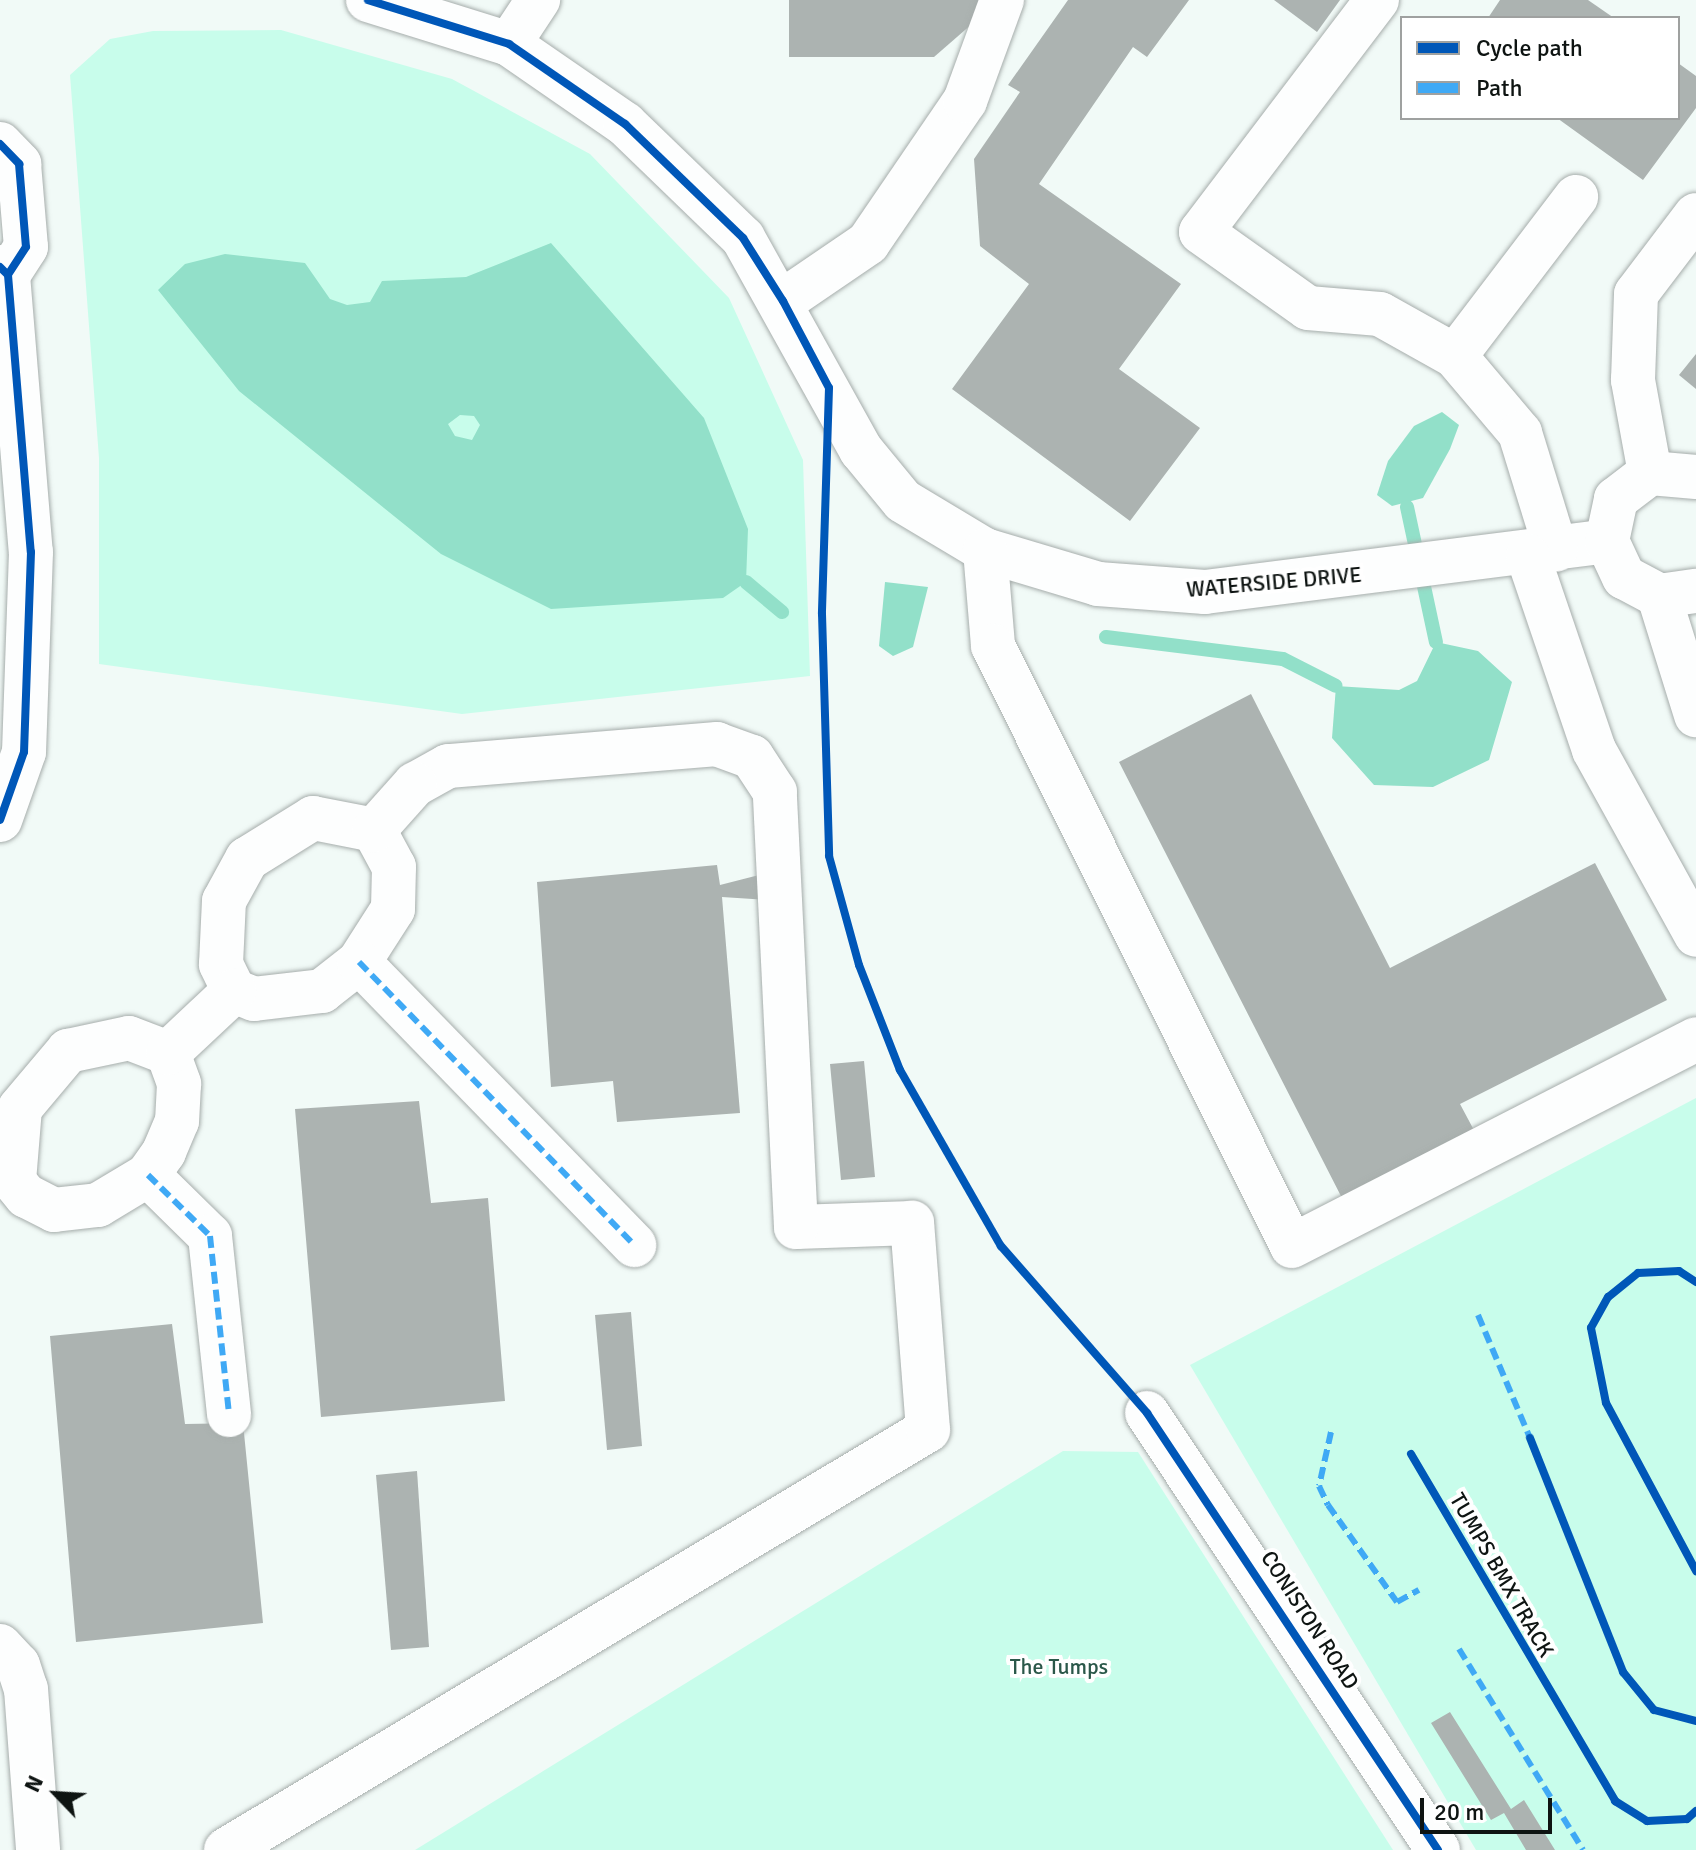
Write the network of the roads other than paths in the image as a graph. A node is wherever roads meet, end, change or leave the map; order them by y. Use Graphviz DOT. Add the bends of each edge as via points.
graph roads {
  1 [pos="368,0"];
  2 [pos="538,0"];
  3 [pos="1002,0"];
  4 [pos="1377,0"];
  5 [pos="509,44"];
  6 [pos="0,144"];
  7 [pos="1576,197"];
  8 [pos="1696,215"];
  9 [pos="4,271"];
  10 [pos="783,301"];
  11 [pos="1455,356"];
  12 [pos="1650,473"];
  13 [pos="1696,477"];
  14 [pos="1607,541"];
  15 [pos="985,550"];
  16 [pos="1542,553"];
  17 [pos="1678,594"];
  18 [pos="13,710"];
  19 [pos="1696,715"];
  20 [pos="0,820"];
  21 [pos="374,830"];
  22 [pos="1696,935"];
  23 [pos="359,962"];
  24 [pos="234,991"];
  25 [pos="1696,1039"];
  26 [pos="168,1053"];
  27 [pos="148,1175"];
  28 [pos="7,1183"];
  29 [pos="634,1245"];
  30 [pos="1147,1413"];
  31 [pos="229,1415"];
  32 [pos="0,1646"];
  33 [pos="38,1850"];
  34 [pos="226,1850"];
  35 [pos="1438,1850"];
  1 -- 5 [label="street, WATERSIDE DRIVE"];
  2 -- 5 [label="street"];
  3 -- 10 [label="street" via="965,101 868,243"];
  4 -- 11 [label="street" via="1201,232 1308,308 1380,314"];
  5 -- 10 [label="street, WATERSIDE DRIVE" via="625,124 743,238"];
  6 -- 9 [label="street" via="19,164 26,247"];
  7 -- 11 [label="street"];
  8 -- 12 [label="street" via="1636,294 1633,380"];
  9 -- 18 [label="street" via="31,552"];
  10 -- 15 [label="street, WATERSIDE DRIVE" via="861,450 903,501"];
  11 -- 16 [label="street" via="1520,433"];
  12 -- 13 [label="street"];
  12 -- 14 [label="street" via="1616,499"];
  14 -- 16 [label="street, WATERSIDE DRIVE"];
  14 -- 17 [label="street" via="1624,577"];
  15 -- 16 [label="street, WATERSIDE DRIVE" via="1098,584 1205,592"];
  15 -- 25 [label="street" via="993,646 1292,1246"];
  16 -- 22 [label="street" via="1594,750"];
  17 -- 19 [label="street"];
  18 -- 20 [label="street" via="24,752"];
  21 -- 23 [label="street" via="394,867 393,909"];
  21 -- 24 [label="street" via="313,818 247,859 224,901 219,932 221,964"];
  21 -- 34 [label="street" via="415,784 448,766 717,744 752,757 775,792 796,1227 912,1223 928,1430"];
  23 -- 24 [label="street" via="299,999 254,999"];
  23 -- 29 [label="street"];
  24 -- 26 [label="street"];
  26 -- 27 [label="street" via="179,1084 177,1121"];
  26 -- 28 [label="street" via="129,1038 68,1051 20,1108"];
  27 -- 28 [label="street" via="98,1205 54,1210"];
  27 -- 31 [label="street" via="210,1236"];
  30 -- 35 [label="street, CONISTON ROAD"];
  32 -- 33 [label="street" via="18,1665 26,1689"];
}
